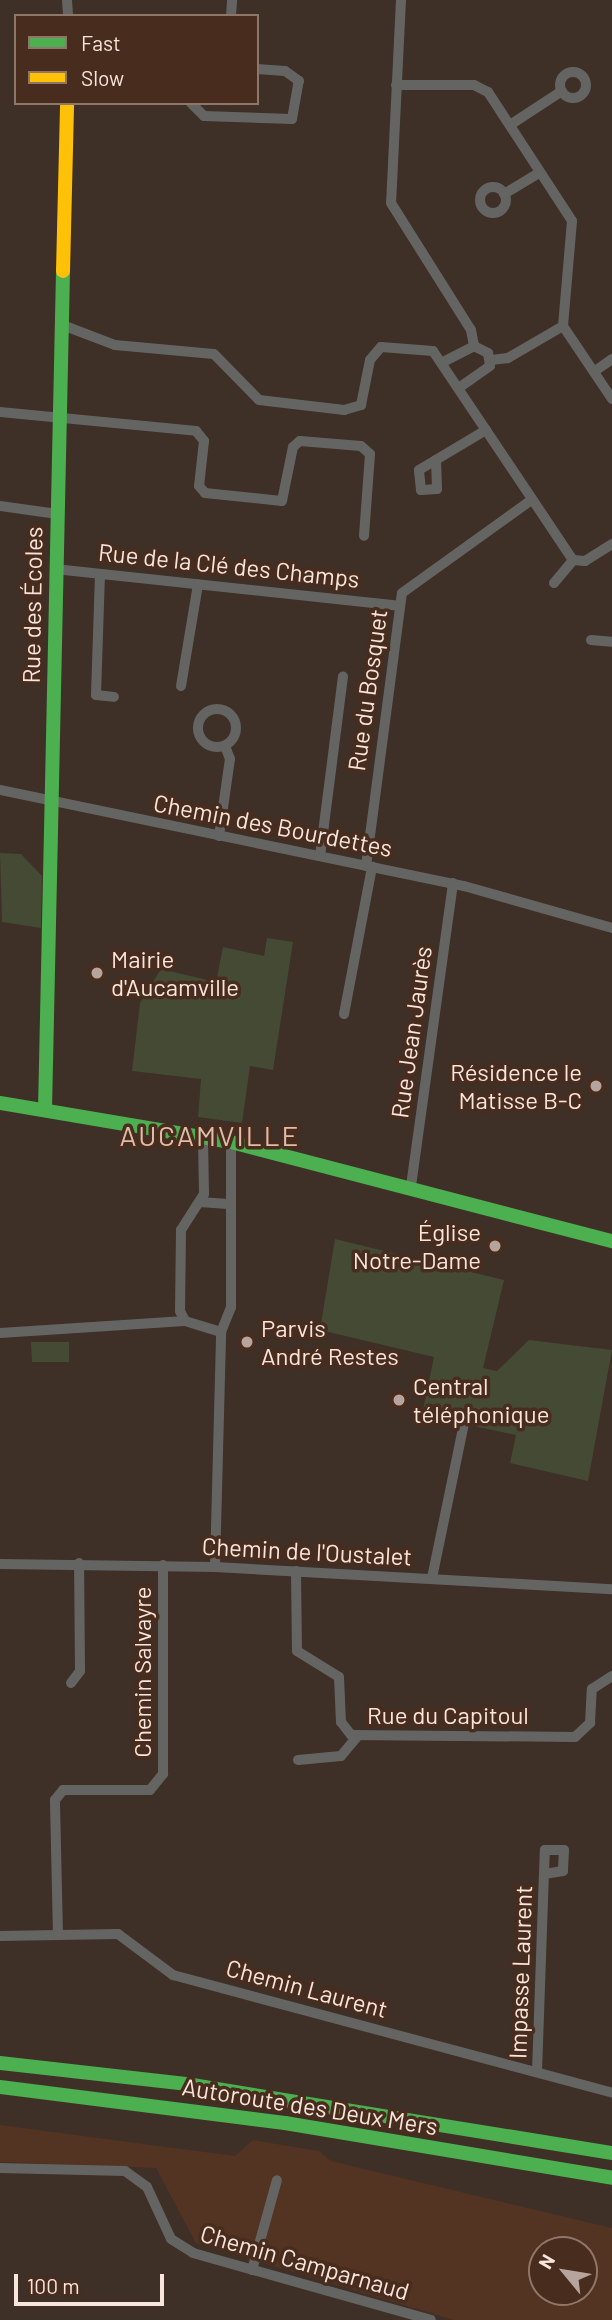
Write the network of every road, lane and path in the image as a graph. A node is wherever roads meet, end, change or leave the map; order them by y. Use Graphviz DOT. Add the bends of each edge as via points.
graph roads {
  1 [pos="401,0"];
  2 [pos="259,69"];
  3 [pos="396,85"];
  4 [pos="562,91"];
  5 [pos="66,105"];
  6 [pos="193,105"];
  7 [pos="510,125"];
  8 [pos="539,173"];
  9 [pos="504,194"];
  10 [pos="65,326"];
  11 [pos="564,326"];
  12 [pos="474,346"];
  13 [pos="612,359"];
  14 [pos="491,360"];
  15 [pos="445,361"];
  16 [pos="595,371"];
  17 [pos="461,386"];
  18 [pos="612,399"];
  19 [pos="0,412"];
  20 [pos="57,418"];
  21 [pos="486,430"];
  22 [pos="436,460"];
  23 [pos="530,501"];
  24 [pos="0,506"];
  25 [pos="57,514"];
  26 [pos="365,536"];
  27 [pos="612,544"];
  28 [pos="573,560"];
  29 [pos="55,569"];
  30 [pos="100,574"];
  31 [pos="554,583"];
  32 [pos="198,584"];
  33 [pos="399,606"];
  34 [pos="591,640"];
  35 [pos="612,642"];
  36 [pos="343,676"];
  37 [pos="181,686"];
  38 [pos="114,697"];
  39 [pos="225,746"];
  40 [pos="0,790"];
  41 [pos="51,802"];
  42 [pos="219,836"];
  43 [pos="320,856"];
  44 [pos="369,867"];
  45 [pos="453,883"];
  46 [pos="612,928"];
  47 [pos="344,1014"];
  48 [pos="0,1103"];
  49 [pos="44,1110"];
  50 [pos="204,1138"];
  51 [pos="231,1142"];
  52 [pos="411,1186"];
  53 [pos="200,1202"];
  54 [pos="231,1204"];
  55 [pos="612,1241"];
  56 [pos="185,1321"];
  57 [pos="221,1332"];
  58 [pos="0,1333"];
  59 [pos="464,1424"];
  60 [pos="79,1563"];
  61 [pos="0,1564"];
  62 [pos="163,1565"];
  63 [pos="215,1567"];
  64 [pos="296,1572"];
  65 [pos="432,1578"];
  66 [pos="612,1589"];
  67 [pos="612,1676"];
  68 [pos="71,1683"];
  69 [pos="358,1736"];
  70 [pos="298,1760"];
  71 [pos="544,1874"];
  72 [pos="58,1935"];
  73 [pos="0,1936"];
  74 [pos="0,2063"];
  75 [pos="537,2072"];
  76 [pos="0,2087"];
  77 [pos="612,2093"];
  78 [pos="612,2153"];
  79 [pos="0,2168"];
  80 [pos="612,2178"];
  81 [pos="277,2180"];
  82 [pos="252,2270"];
  83 [pos="431,2320"];
  1 -- 3 [label="street"];
  2 -- 6 [label="street" via="285,71 299,82 292,119 204,116"];
  3 -- 7 [label="street" via="482,87"];
  3 -- 12 [label="street" via="391,203 471,330"];
  4 -- 7 [label="street"];
  5 -- 10 [label="main road, Rue des Écoles" via="59,302"];
  7 -- 8 [label="street"];
  8 -- 9 [label="street"];
  8 -- 11 [label="street" via="574,231"];
  10 -- 15 [label="street" via="115,345 214,354 227,362 259,400 344,410 361,405 370,360 381,347 433,351"];
  10 -- 20 [label="main road, Rue des Écoles" via="58,347"];
  11 -- 14 [label="street" via="508,358"];
  11 -- 16 [label="street"];
  12 -- 14 [label="street"];
  12 -- 15 [label="street"];
  13 -- 16 [label="street"];
  14 -- 17 [label="street"];
  15 -- 17 [label="street"];
  16 -- 18 [label="street"];
  17 -- 21 [label="street"];
  19 -- 20 [label="street"];
  20 -- 25 [label="main road, Rue des Écoles"];
  20 -- 26 [label="street" via="196,431 204,441 201,490 269,500 288,495 293,447 300,441 368,448"];
  21 -- 22 [label="street"];
  21 -- 23 [label="street"];
  23 -- 28 [label="street"];
  23 -- 33 [label="street, Rue du Bosquet" via="412,580"];
  24 -- 25 [label="street"];
  25 -- 29 [label="main road, Rue des Écoles"];
  27 -- 28 [label="street" via="585,561"];
  28 -- 31 [label="street"];
  29 -- 30 [label="street, Rue de la Clé des Champs"];
  29 -- 41 [label="main road, Rue des Écoles"];
  30 -- 32 [label="street, Rue de la Clé des Champs"];
  30 -- 38 [label="street" via="96,695"];
  32 -- 33 [label="street, Rue de la Clé des Champs"];
  32 -- 37 [label="street"];
  33 -- 44 [label="street, Rue du Bosquet"];
  34 -- 35 [label="street"];
  36 -- 43 [label="street"];
  39 -- 42 [label="street" via="230,759"];
  40 -- 41 [label="street, Chemin des Bourdettes"];
  41 -- 42 [label="street, Chemin des Bourdettes"];
  41 -- 49 [label="main road, Rue des Écoles"];
  42 -- 43 [label="street, Chemin des Bourdettes"];
  43 -- 44 [label="street, Chemin des Bourdettes"];
  44 -- 45 [label="street, Chemin des Bourdettes"];
  44 -- 47 [label="street, Rue du Bosquet"];
  45 -- 46 [label="street, Chemin des Bourdettes"];
  45 -- 52 [label="street, Rue Jean Jaurès"];
  48 -- 49 [label="main road"];
  49 -- 50 [label="main road"];
  50 -- 51 [label="main road"];
  50 -- 53 [label="street"];
  51 -- 52 [label="main road"];
  51 -- 54 [label="street"];
  52 -- 55 [label="main road"];
  53 -- 54 [label="street"];
  53 -- 56 [label="street" via="180,1240"];
  54 -- 57 [label="street" via="231,1307"];
  56 -- 57 [label="street"];
  56 -- 58 [label="street"];
  57 -- 63 [label="street" via="221,1502"];
  59 -- 65 [label="street"];
  60 -- 61 [label="street, Chemin de l'Oustalet"];
  60 -- 62 [label="street, Chemin de l'Oustalet"];
  60 -- 68 [label="street" via="80,1671"];
  62 -- 63 [label="street, Chemin de l'Oustalet"];
  62 -- 72 [label="street, Chemin Salvayre" via="163,1774 150,1790 63,1790 55,1800"];
  63 -- 64 [label="street, Chemin de l'Oustalet"];
  64 -- 65 [label="street, Chemin de l'Oustalet"];
  64 -- 69 [label="street, Rue du Capitoul" via="297,1651 339,1677 341,1722"];
  65 -- 66 [label="street, Chemin de l'Oustalet"];
  67 -- 69 [label="street, Rue du Capitoul" via="592,1689 590,1723 575,1737"];
  69 -- 70 [label="street" via="341,1756"];
  71 -- 75 [label="street, Impasse Laurent"];
  72 -- 73 [label="street, Chemin Laurent"];
  72 -- 75 [label="street, Chemin Laurent" via="118,1934 173,1975"];
  74 -- 78 [label="main road, Autoroute des Deux Mers" via="187,2084"];
  75 -- 77 [label="street, Chemin Laurent"];
  76 -- 80 [label="main road, Autoroute des Deux Mers" via="285,2123"];
  79 -- 82 [label="street, Chemin Camparnaud" via="134,2174 180,2246"];
  81 -- 82 [label="street"];
  82 -- 83 [label="street, Chemin Camparnaud"];
}
